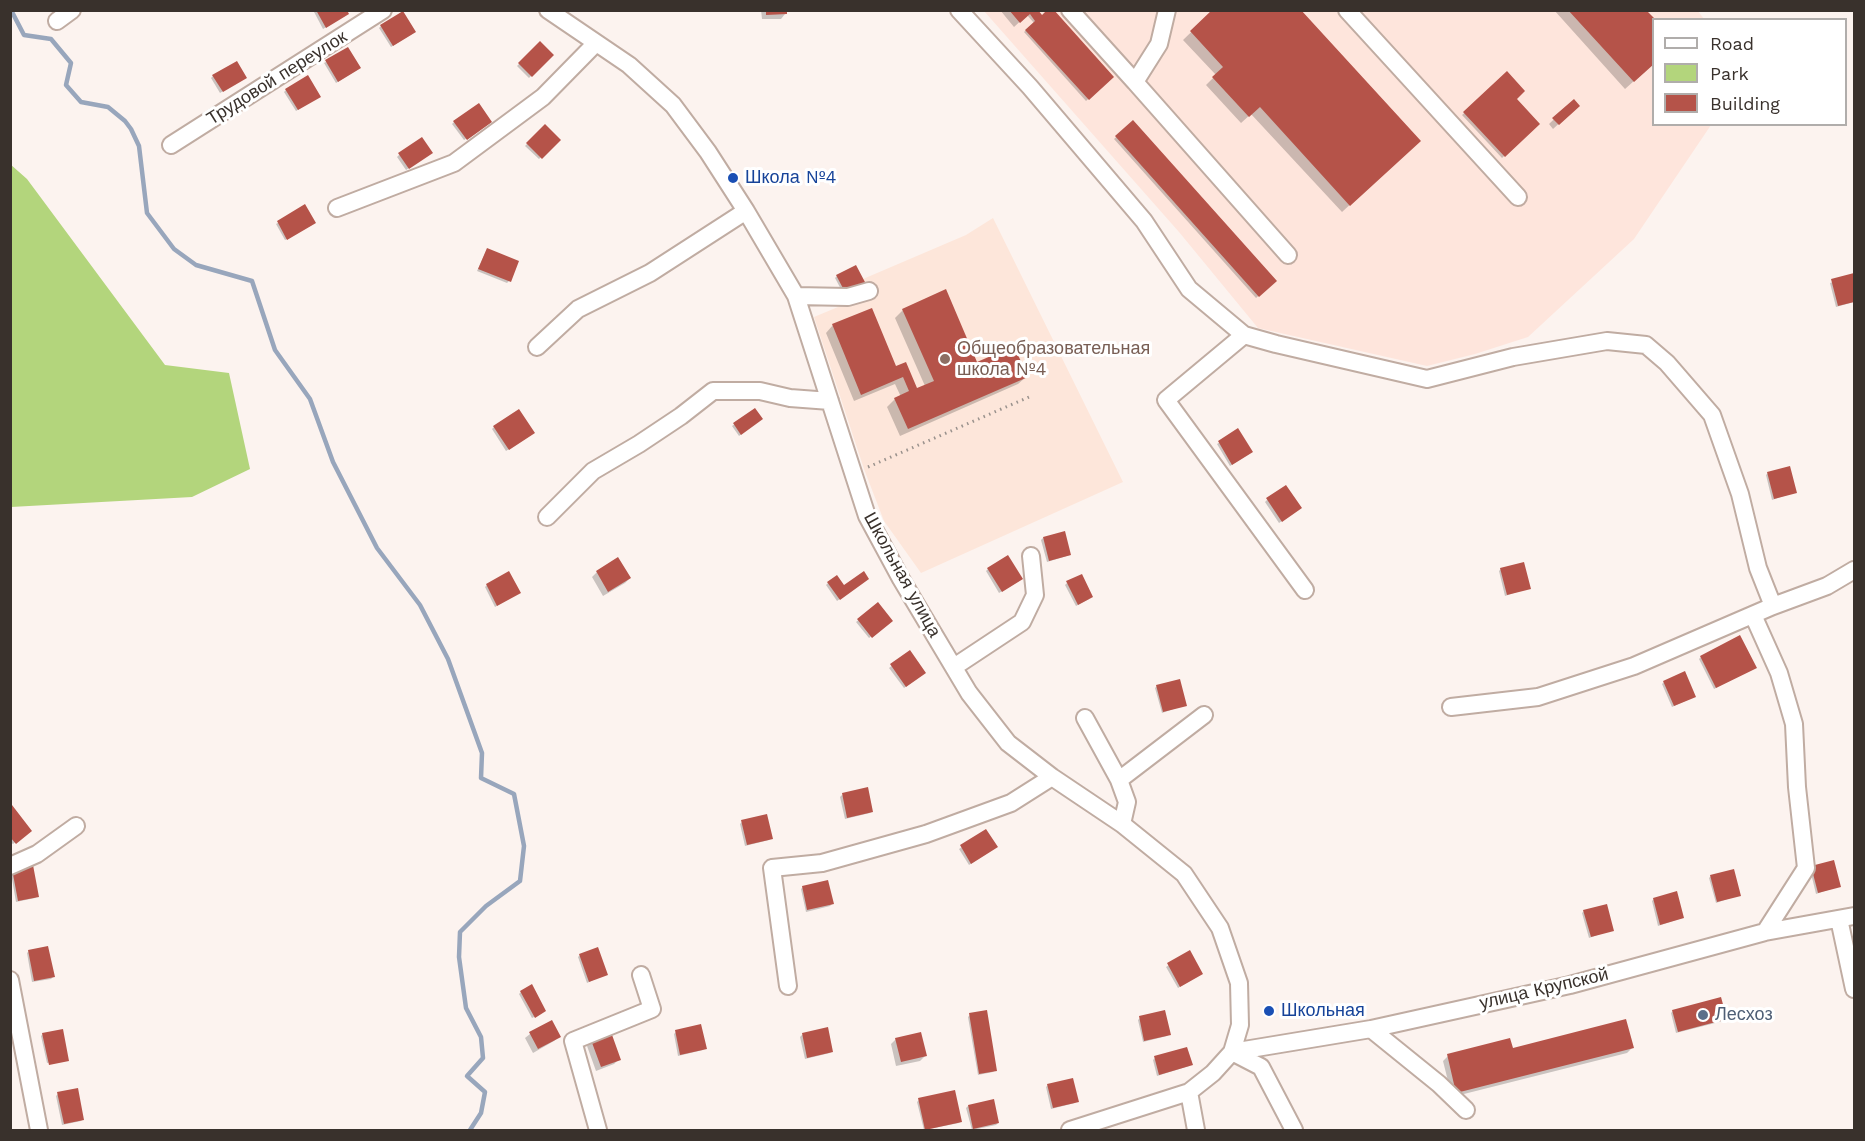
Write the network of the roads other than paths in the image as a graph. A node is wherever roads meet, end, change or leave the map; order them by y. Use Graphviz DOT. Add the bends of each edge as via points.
graph roads {
  1 [pos="72,10"];
  2 [pos="383,10"];
  3 [pos="548,10"];
  4 [pos="959,10"];
  5 [pos="1070,10"];
  6 [pos="1167,10"];
  7 [pos="1347,10"];
  8 [pos="57,21"];
  9 [pos="596,43"];
  10 [pos="1135,82"];
  11 [pos="171,145"];
  12 [pos="1518,196"];
  13 [pos="337,208"];
  14 [pos="746,212"];
  15 [pos="1288,255"];
  16 [pos="869,291"];
  17 [pos="796,296"];
  18 [pos="1244,335"];
  19 [pos="537,347"];
  20 [pos="830,401"];
  21 [pos="547,516"];
  22 [pos="1031,556"];
  23 [pos="1854,570"];
  24 [pos="1305,590"];
  25 [pos="1773,606"];
  26 [pos="1753,615"];
  27 [pos="954,667"];
  28 [pos="1451,707"];
  29 [pos="1204,715"];
  30 [pos="1085,718"];
  31 [pos="1052,777"];
  32 [pos="1119,780"];
  33 [pos="1122,824"];
  34 [pos="76,826"];
  35 [pos="10,866"];
  36 [pos="1847,918"];
  37 [pos="1765,932"];
  38 [pos="641,975"];
  39 [pos="10,980"];
  40 [pos="788,986"];
  41 [pos="1854,989"];
  42 [pos="1371,1029"];
  43 [pos="1232,1052"];
  44 [pos="1189,1092"];
  45 [pos="1466,1110"];
  46 [pos="39,1131"];
  47 [pos="598,1131"];
  48 [pos="1070,1131"];
  49 [pos="1196,1131"];
  50 [pos="1294,1131"];
  1 -- 8 [label="street"];
  2 -- 11 [label="street, Трудовой переулок"];
  3 -- 9 [label="street, Школьная улица"];
  4 -- 18 [label="street" via="1144,221 1189,289"];
  5 -- 10 [label="street"];
  6 -- 10 [label="street" via="1159,44"];
  7 -- 12 [label="street"];
  9 -- 13 [label="street" via="543,97 454,163"];
  9 -- 14 [label="street, Школьная улица" via="629,65 673,105"];
  10 -- 15 [label="street"];
  14 -- 17 [label="street, Школьная улица"];
  14 -- 19 [label="street" via="650,273 578,309"];
  16 -- 17 [label="street" via="848,297"];
  17 -- 20 [label="street, Школьная улица"];
  18 -- 24 [label="street" via="1166,400"];
  18 -- 25 [label="street" via="1427,379 1514,357 1607,340 1646,345 1668,363 1712,415"];
  20 -- 21 [label="street" via="760,391 713,391 647,439 593,471"];
  20 -- 27 [label="street, Школьная улица" via="867,516"];
  22 -- 27 [label="street" via="1035,595 1022,621"];
  23 -- 25 [label="street" via="1827,586"];
  25 -- 26 [label="street"];
  26 -- 28 [label="street" via="1634,666 1538,697"];
  26 -- 37 [label="street" via="1779,673 1794,724 1806,868"];
  27 -- 31 [label="street, Школьная улица" via="1008,743"];
  29 -- 32 [label="street"];
  30 -- 32 [label="street"];
  31 -- 33 [label="street, Школьная улица"];
  31 -- 40 [label="street" via="1011,803 926,834 822,863 772,868"];
  32 -- 33 [label="street" via="1127,802"];
  33 -- 43 [label="street, Школьная улица" via="1184,874 1220,928 1239,983 1240,1025"];
  34 -- 35 [label="street" via="37,854"];
  36 -- 37 [label="street, улица Крупской"];
  36 -- 41 [label="street"];
  37 -- 42 [label="street, улица Крупской" via="1570,985"];
  38 -- 47 [label="street" via="652,1009 573,1041"];
  39 -- 46 [label="street"];
  42 -- 43 [label="street, улица Крупской"];
  42 -- 45 [label="street"];
  43 -- 44 [label="street"];
  43 -- 50 [label="street" via="1261,1067"];
  44 -- 48 [label="street"];
  44 -- 49 [label="street"];
}
